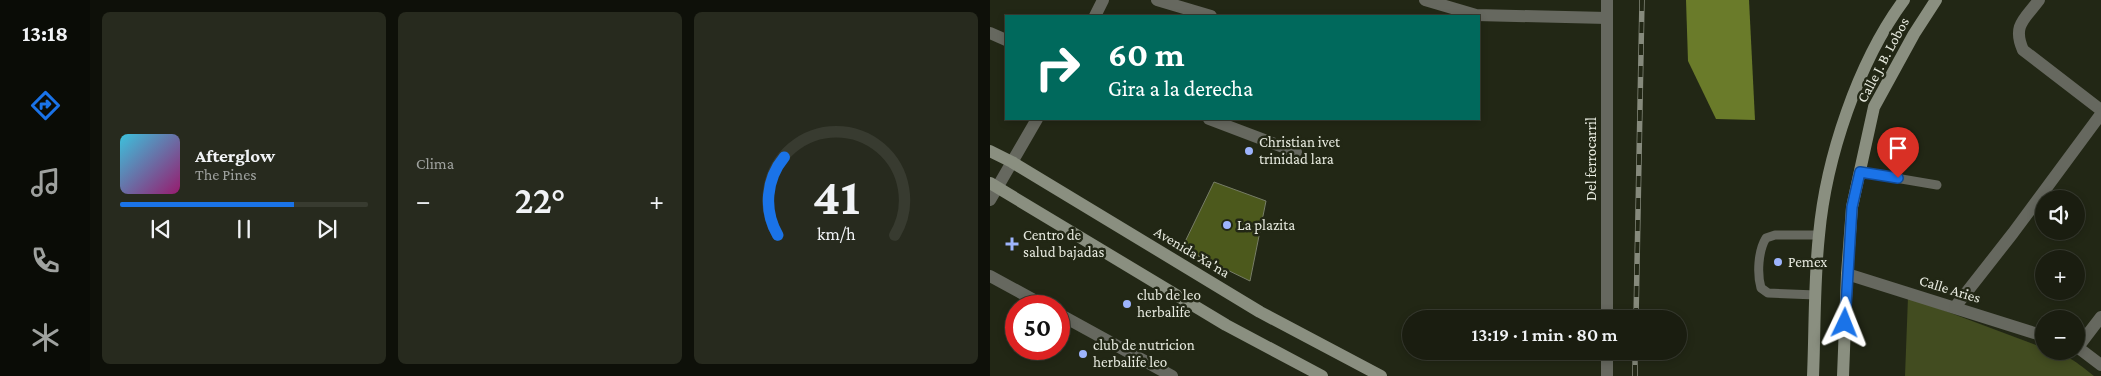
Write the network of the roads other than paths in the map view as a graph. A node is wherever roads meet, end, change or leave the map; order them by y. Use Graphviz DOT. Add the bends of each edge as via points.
graph roads {
  1 [pos="1103,0"];
  2 [pos="1157,0"];
  3 [pos="1425,0"];
  4 [pos="1607,0"];
  5 [pos="1904,0"];
  6 [pos="1936,0"];
  7 [pos="2039,0"];
  8 [pos="1096,15"];
  9 [pos="1208,15"];
  10 [pos="1476,15"];
  11 [pos="1480,15"];
  12 [pos="1607,18"];
  13 [pos="990,33"];
  14 [pos="1005,40"];
  15 [pos="2101,110"];
  16 [pos="2101,114"];
  17 [pos="1037,120"];
  18 [pos="1212,120"];
  19 [pos="990,151"];
  20 [pos="1296,152"];
  21 [pos="1012,162"];
  22 [pos="1860,172"];
  23 [pos="994,185"];
  24 [pos="1937,185"];
  25 [pos="990,200"];
  26 [pos="1819,234"];
  27 [pos="1847,274"];
  28 [pos="990,276"];
  29 [pos="1025,295"];
  30 [pos="1816,295"];
  31 [pos="1955,307"];
  32 [pos="1607,310"];
  33 [pos="2101,317"];
  34 [pos="1070,320"];
  35 [pos="2035,333"];
  36 [pos="2085,337"];
  37 [pos="2085,353"];
  38 [pos="1607,360"];
  39 [pos="2101,365"];
  40 [pos="1172,376"];
  41 [pos="1322,376"];
  42 [pos="1380,376"];
  43 [pos="1607,376"];
  44 [pos="1813,376"];
  45 [pos="1844,376"];
  1 -- 8 [label="street"];
  2 -- 9 [label="street"];
  3 -- 10 [label="street"];
  4 -- 12 [label="street, Del ferrocarril"];
  5 -- 26 [label="street, Calle J. B. Lobos" via="1892,16 1855,92 1830,162"];
  6 -- 22 [label="street, Calle J. B. Lobos" via="1874,107"];
  7 -- 15 [label="street" via="2019,26 2017,37 2023,50"];
  11 -- 12 [label="street"];
  12 -- 32 [label="street, Del ferrocarril"];
  13 -- 14 [label="street"];
  16 -- 31 [label="street"];
  17 -- 21 [label="street"];
  18 -- 20 [label="street"];
  19 -- 21 [label="street, Avenida Xa'na"];
  21 -- 23 [label="street"];
  21 -- 42 [label="street, Avenida Xa'na" via="1260,312"];
  22 -- 24 [label="lane"];
  22 -- 27 [label="street, Calle J. B. Lobos" via="1852,207"];
  23 -- 25 [label="street"];
  23 -- 41 [label="street" via="1226,326"];
  26 -- 30 [label="street, Calle J. B. Lobos"];
  26 -- 30 [label="lane" via="1766,238 1761,246 1759,280 1761,288 1768,293"];
  27 -- 31 [label="street, Calle Aries"];
  27 -- 45 [label="street, Calle J. B. Lobos"];
  28 -- 29 [label="street"];
  30 -- 44 [label="street, Calle J. B. Lobos"];
  31 -- 35 [label="street, Calle Aries"];
  33 -- 36 [label="street"];
  34 -- 40 [label="street"];
  37 -- 39 [label="street"];
  38 -- 43 [label="street"];
}
